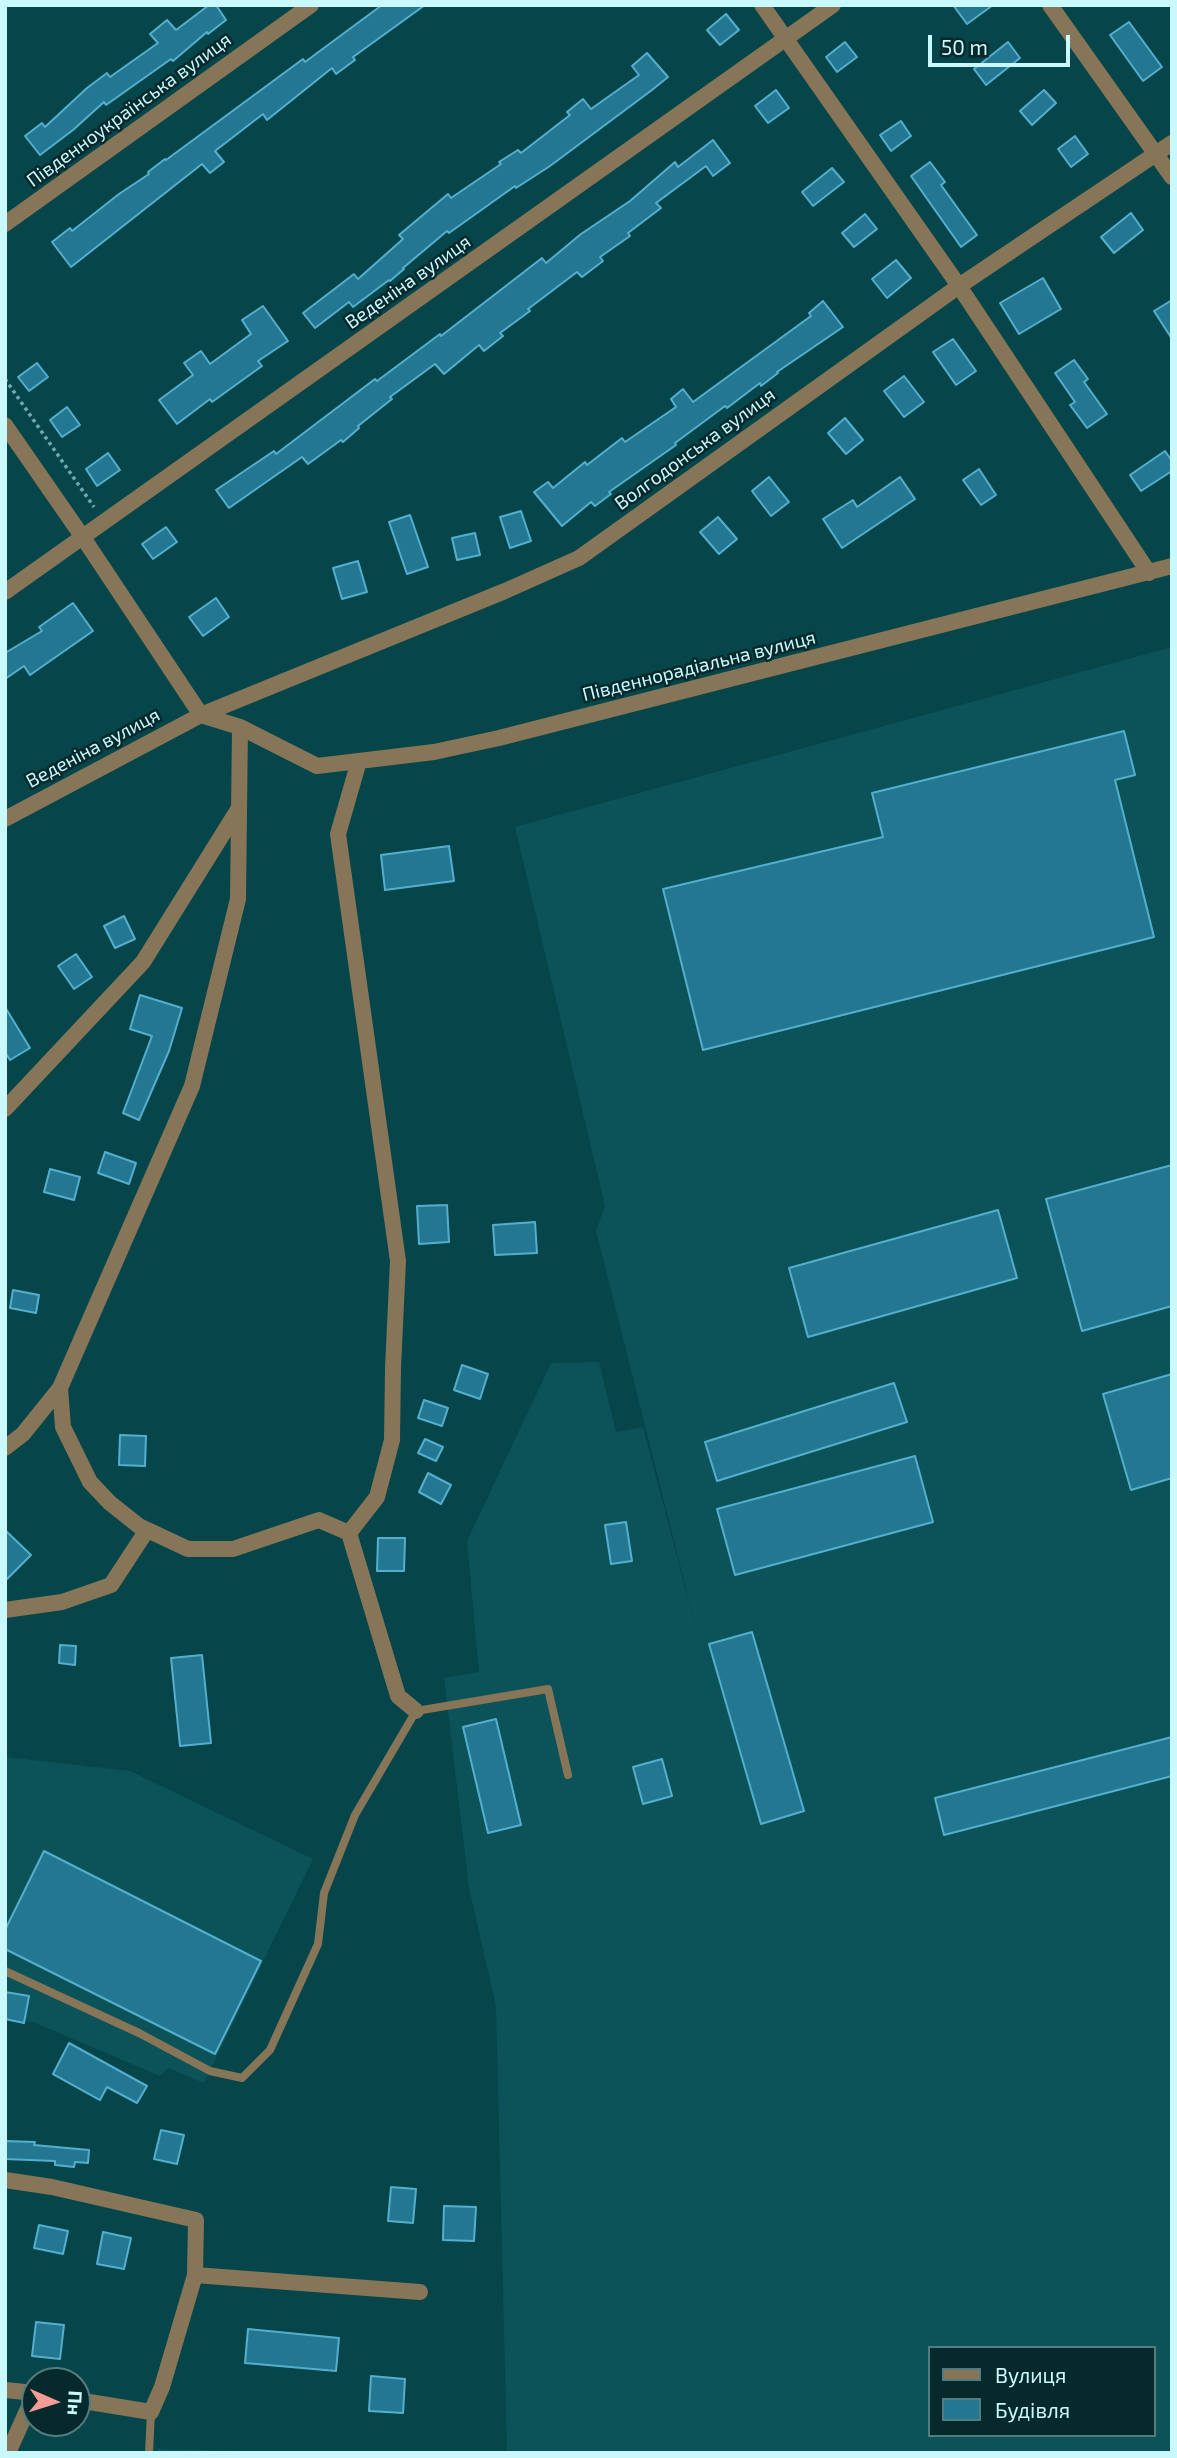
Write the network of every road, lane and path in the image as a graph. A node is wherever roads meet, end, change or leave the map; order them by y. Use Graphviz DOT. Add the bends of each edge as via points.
graph roads {
  1 [pos="311,5"];
  2 [pos="762,5"];
  3 [pos="833,5"];
  4 [pos="1049,5"];
  5 [pos="786,39"];
  6 [pos="1172,143"];
  7 [pos="1156,154"];
  8 [pos="1172,177"];
  9 [pos="5,224"];
  10 [pos="959,286"];
  11 [pos="5,379"];
  12 [pos="5,425"];
  13 [pos="106,523"];
  14 [pos="84,538"];
  15 [pos="1172,566"];
  16 [pos="1149,573"];
  17 [pos="5,592"];
  18 [pos="201,715"];
  19 [pos="240,727"];
  20 [pos="359,761"];
  21 [pos="239,808"];
  22 [pos="5,819"];
  23 [pos="5,1109"];
  24 [pos="61,1388"];
  25 [pos="5,1448"];
  26 [pos="147,1530"];
  27 [pos="349,1533"];
  28 [pos="5,1610"];
  29 [pos="416,1711"];
  30 [pos="568,1775"];
  31 [pos="5,1971"];
  32 [pos="5,2180"];
  33 [pos="195,2275"];
  34 [pos="420,2292"];
  35 [pos="91,2402"];
  36 [pos="151,2412"];
  37 [pos="21,2424"];
  38 [pos="8,2453"];
  39 [pos="149,2453"];
  1 -- 9 [label="street, Південноукраїнська вулиця"];
  2 -- 5 [label="street"];
  3 -- 5 [label="street, Веденіна вулиця"];
  4 -- 7 [label="street"];
  5 -- 10 [label="street"];
  5 -- 13 [label="street, Веденіна вулиця"];
  6 -- 7 [label="street, Волгодонська вулиця"];
  7 -- 8 [label="street"];
  7 -- 10 [label="street, Волгодонська вулиця"];
  10 -- 16 [label="street"];
  10 -- 18 [label="street, Волгодонська вулиця" via="579,558"];
  11 -- 13 [label="path"];
  12 -- 14 [label="street"];
  13 -- 14 [label="street, Веденіна вулиця"];
  14 -- 17 [label="street, Веденіна вулиця"];
  14 -- 18 [label="street"];
  15 -- 16 [label="street, Південнорадіальна вулиця"];
  16 -- 20 [label="street, Південнорадіальна вулиця" via="499,738"];
  18 -- 19 [label="street, Південнорадіальна вулиця"];
  18 -- 22 [label="street, Веденіна вулиця"];
  19 -- 20 [label="street, Південнорадіальна вулиця" via="317,766"];
  19 -- 21 [label="street"];
  20 -- 27 [label="street" via="338,834 398,1261 392,1440 377,1497"];
  21 -- 23 [label="street" via="143,962"];
  21 -- 24 [label="street" via="238,899 192,1086"];
  24 -- 25 [label="street" via="23,1434"];
  24 -- 26 [label="street" via="62,1427 90,1482"];
  26 -- 27 [label="street" via="188,1549 233,1549 319,1520"];
  26 -- 28 [label="street" via="111,1585 62,1602"];
  27 -- 29 [label="street" via="398,1696"];
  29 -- 30 [label="lane" via="548,1689"];
  29 -- 31 [label="lane" via="355,1815 324,1893 318,1944 270,2050 242,2078 211,2071"];
  32 -- 33 [label="street" via="196,2220"];
  33 -- 34 [label="street"];
  33 -- 36 [label="street"];
  35 -- 36 [label="street"];
  36 -- 39 [label="lane"];
  37 -- 38 [label="street"];
}
